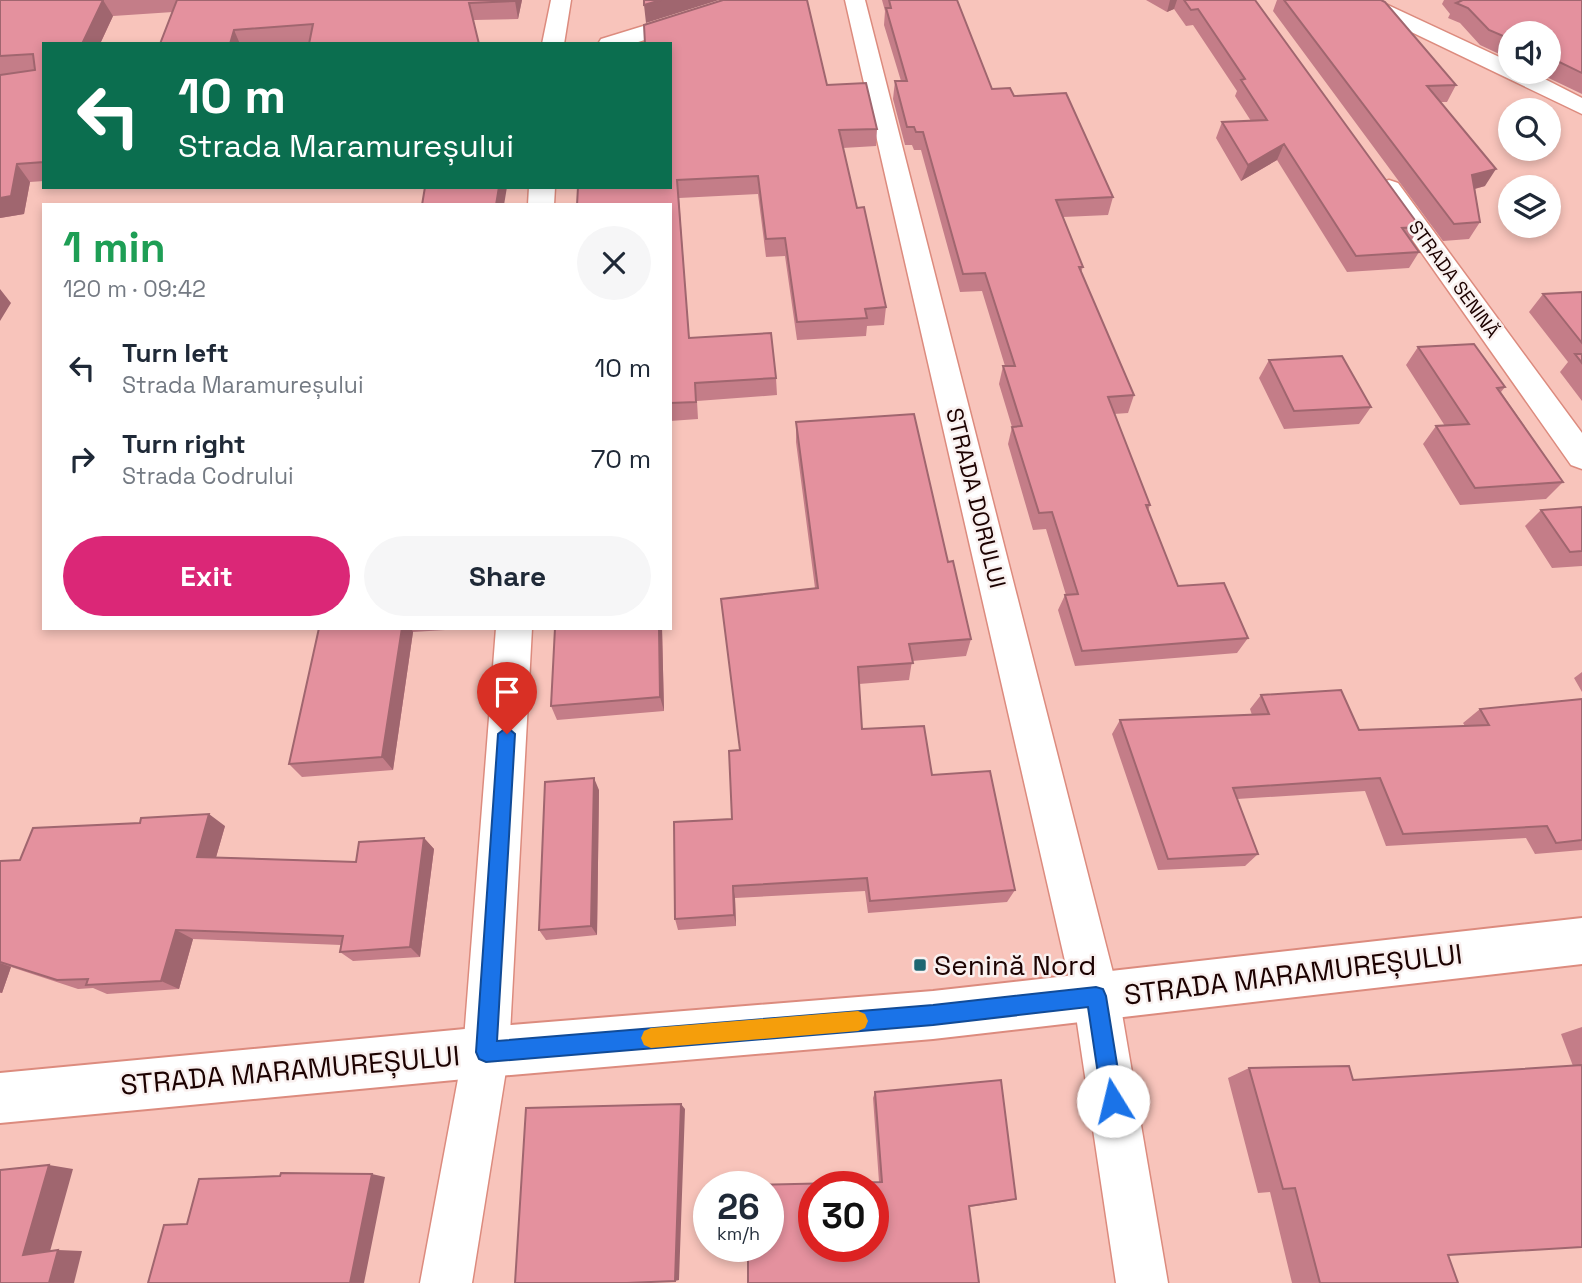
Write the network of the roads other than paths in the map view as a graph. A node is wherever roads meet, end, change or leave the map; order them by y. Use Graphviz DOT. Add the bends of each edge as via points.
graph roads {
  1 [pos="561,0"];
  2 [pos="750,0"];
  3 [pos="855,0"];
  4 [pos="1360,0"];
  5 [pos="553,42"];
  6 [pos="615,42"];
  7 [pos="1498,64"];
  8 [pos="1537,84"];
  9 [pos="1582,107"];
  10 [pos="1371,164"];
  11 [pos="1582,457"];
  12 [pos="514,630"];
  13 [pos="1582,940"];
  14 [pos="1096,996"];
  15 [pos="486,1052"];
  16 [pos="0,1098"];
  17 [pos="446,1283"];
  18 [pos="1142,1283"];
  1 -- 5 [label="street"];
  2 -- 6 [label="street"];
  3 -- 14 [label="street, STRADA DORULUI"];
  4 -- 7 [label="street"];
  8 -- 9 [label="street"];
  10 -- 11 [label="street, STRADA SENINĂ"];
  12 -- 15 [label="street"];
  13 -- 14 [label="main road, STRADA MARAMUREȘULUI"];
  14 -- 15 [label="main road, STRADA MARAMUREȘULUI" via="933,1015"];
  14 -- 18 [label="street, STRADA DORULUI"];
  15 -- 16 [label="main road, STRADA MARAMUREȘULUI"];
  15 -- 17 [label="street"];
}
